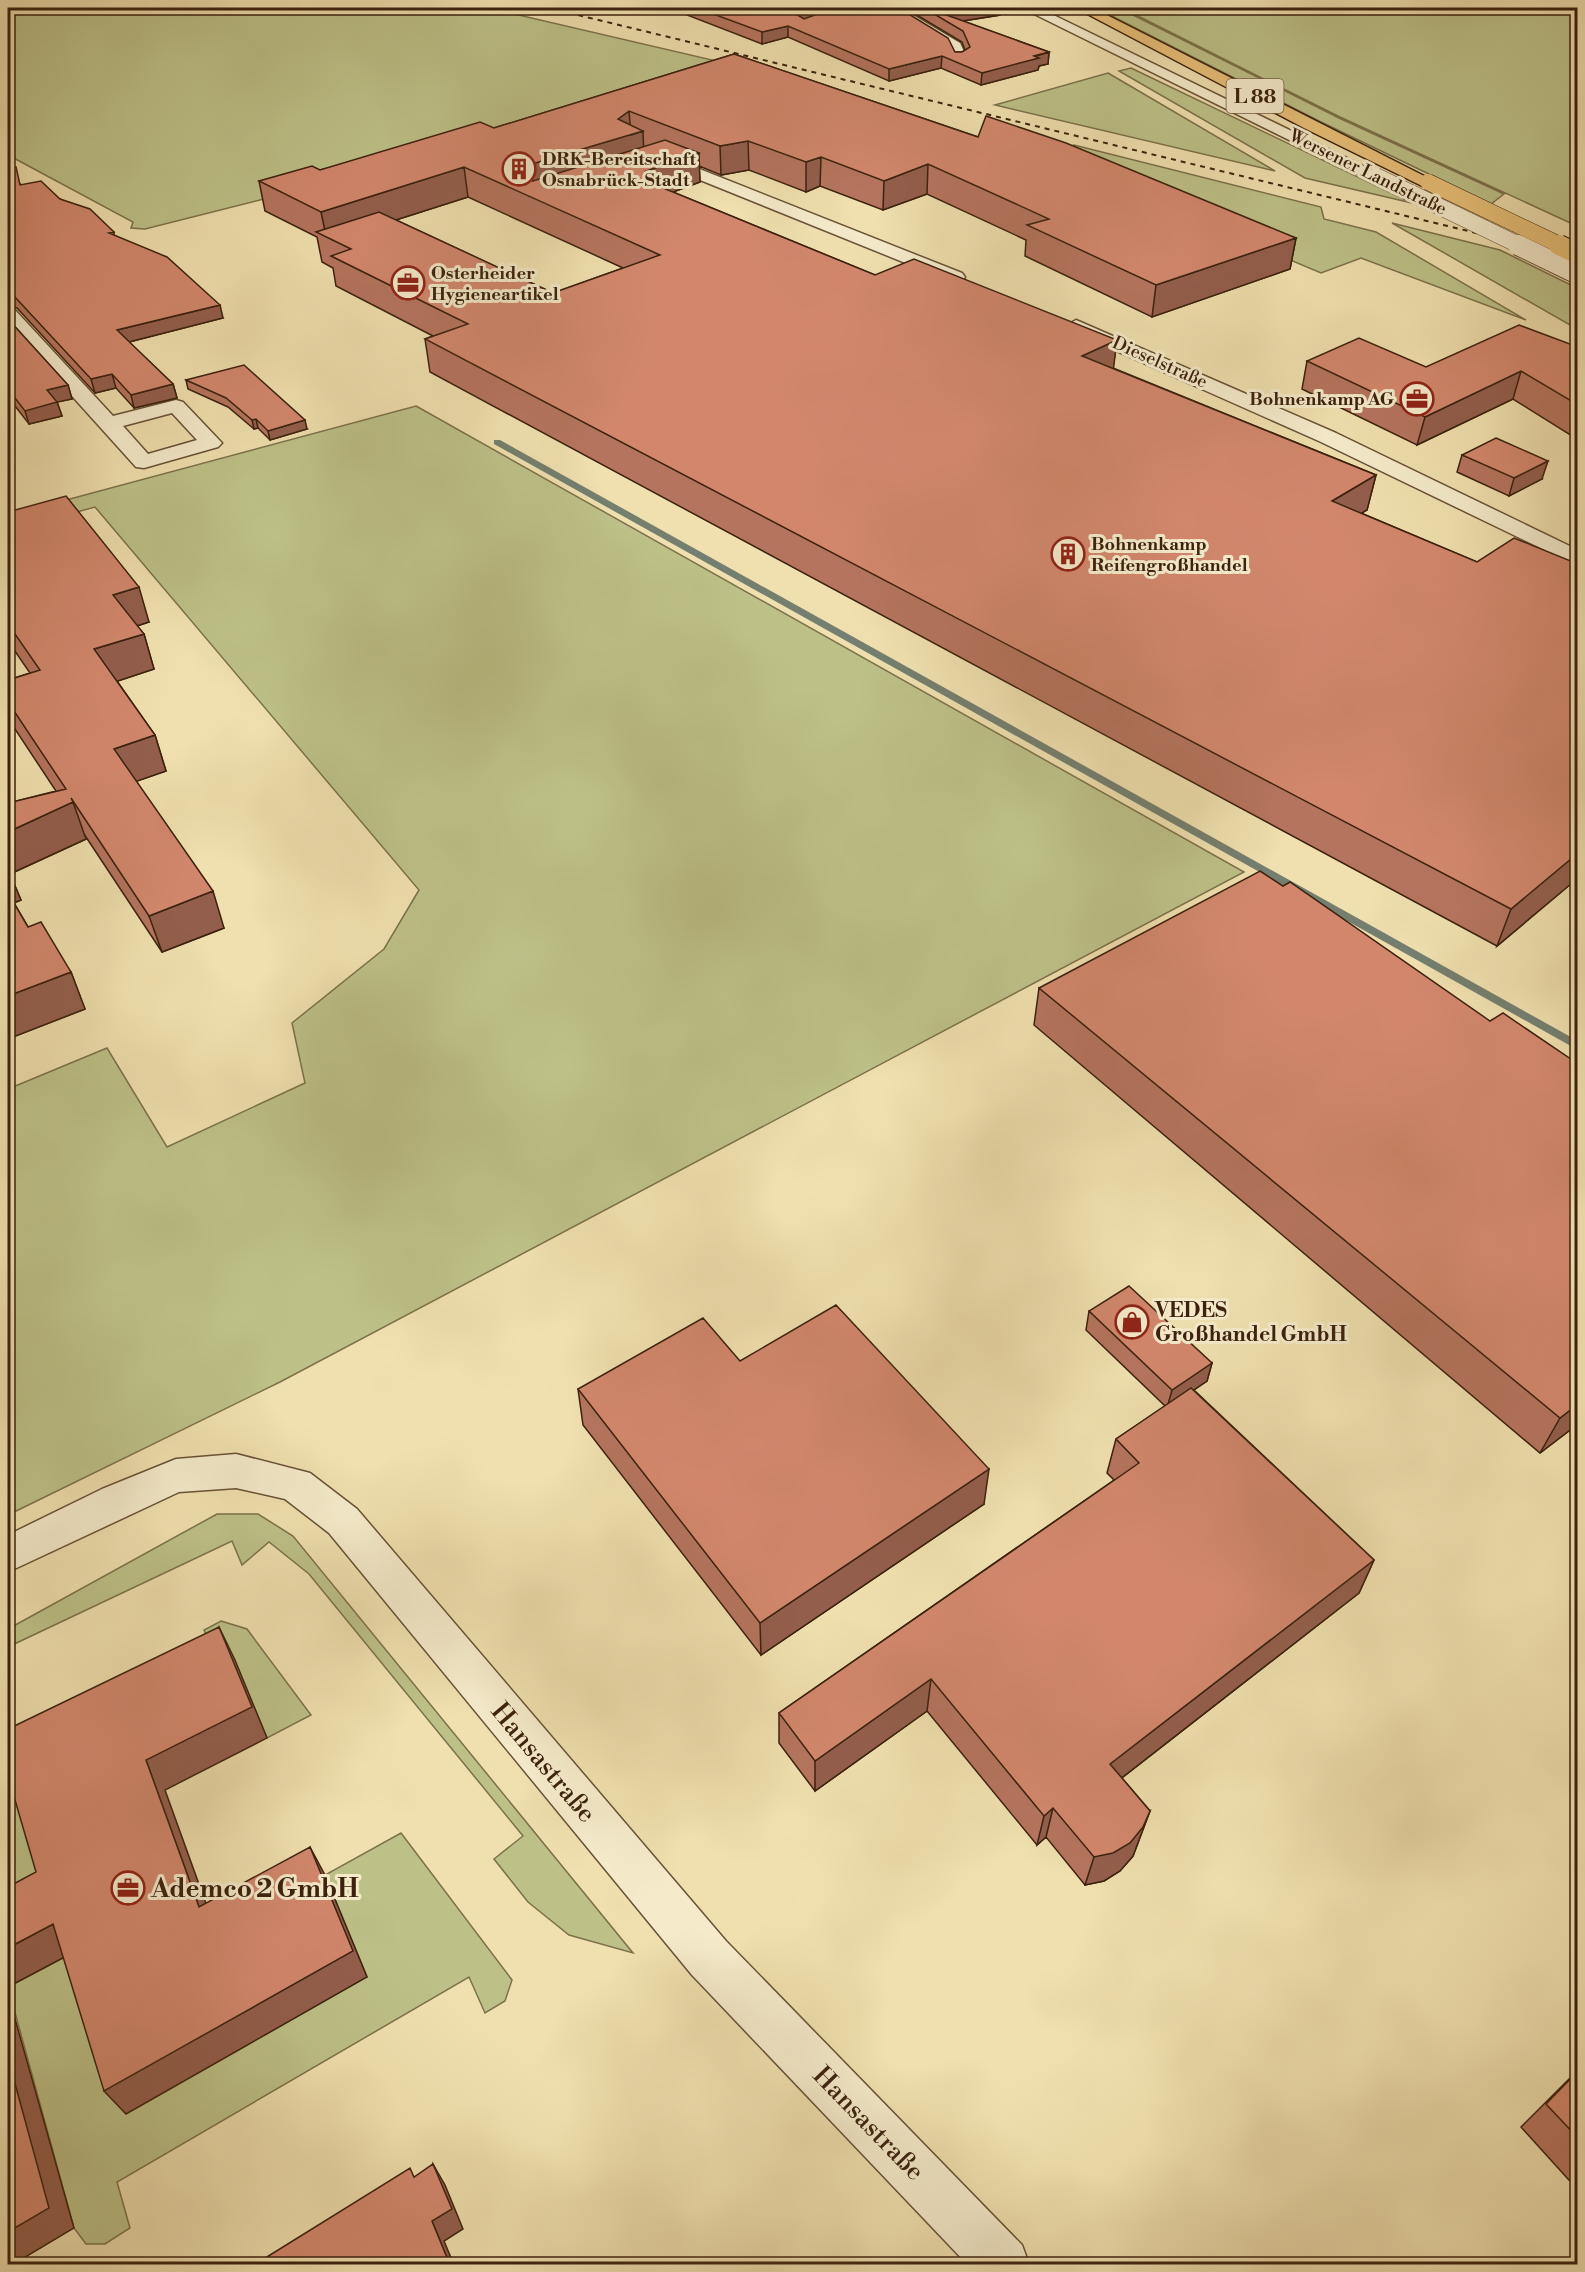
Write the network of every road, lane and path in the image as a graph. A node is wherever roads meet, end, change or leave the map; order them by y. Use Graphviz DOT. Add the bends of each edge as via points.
graph roads {
  1 [pos="892,8"];
  2 [pos="1029,8"];
  3 [pos="1083,8"];
  4 [pos="960,58"];
  5 [pos="646,160"];
  6 [pos="1578,254"];
  7 [pos="1578,274"];
  8 [pos="970,283"];
  9 [pos="8,314"];
  10 [pos="1053,317"];
  11 [pos="108,424"];
  12 [pos="1578,559"];
  13 [pos="8,1554"];
  14 [pos="1003,2265"];
  1 -- 4 [label="street" via="955,46"];
  2 -- 7 [label="street, Wersener Landstraße, bridge"];
  3 -- 6 [label="highway, L 88, bridge"];
  5 -- 8 [label="street" via="666,160"];
  9 -- 11 [label="street"];
  10 -- 12 [label="street, Dieselstraße" via="1439,489"];
  13 -- 14 [label="street, Hansastraße" via="176,1476 236,1471 296,1485 343,1521 709,1958"];
}
